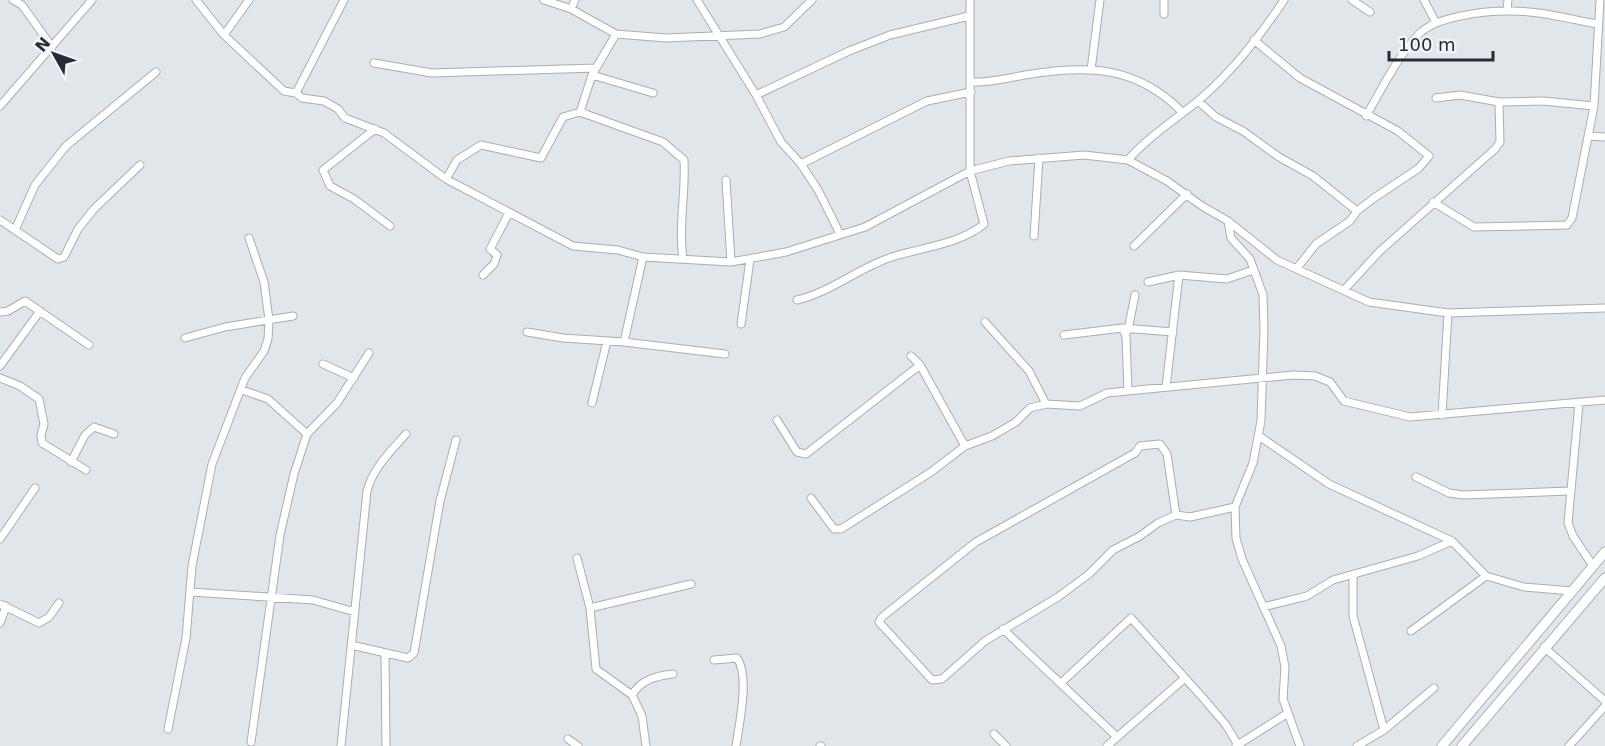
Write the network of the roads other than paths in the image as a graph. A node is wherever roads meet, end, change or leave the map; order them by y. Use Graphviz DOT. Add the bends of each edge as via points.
graph roads {
  1 [pos="13,0"];
  2 [pos="92,0"];
  3 [pos="196,0"];
  4 [pos="249,0"];
  5 [pos="344,0"];
  6 [pos="544,0"];
  7 [pos="575,0"];
  8 [pos="697,0"];
  9 [pos="812,0"];
  10 [pos="970,0"];
  11 [pos="1100,0"];
  12 [pos="1164,0"];
  13 [pos="1284,0"];
  14 [pos="1352,0"];
  15 [pos="1424,0"];
  16 [pos="1508,0"];
  17 [pos="1600,0"];
  18 [pos="571,9"];
  19 [pos="1507,10"];
  20 [pos="1370,12"];
  21 [pos="1164,14"];
  22 [pos="969,16"];
  23 [pos="1436,23"];
  24 [pos="1598,24"];
  25 [pos="616,34"];
  26 [pos="717,34"];
  27 [pos="224,35"];
  28 [pos="1254,40"];
  29 [pos="52,47"];
  30 [pos="374,63"];
  31 [pos="1091,70"];
  32 [pos="594,71"];
  33 [pos="156,72"];
  34 [pos="971,82"];
  35 [pos="970,92"];
  36 [pos="296,93"];
  37 [pos="653,93"];
  38 [pos="756,95"];
  39 [pos="1436,98"];
  40 [pos="1198,100"];
  41 [pos="1499,102"];
  42 [pos="0,106"];
  43 [pos="1594,106"];
  44 [pos="580,112"];
  45 [pos="1182,112"];
  46 [pos="1366,116"];
  47 [pos="375,129"];
  48 [pos="1588,136"];
  49 [pos="1605,137"];
  50 [pos="1039,158"];
  51 [pos="1128,160"];
  52 [pos="801,164"];
  53 [pos="140,165"];
  54 [pos="970,171"];
  55 [pos="446,179"];
  56 [pos="726,180"];
  57 [pos="1186,194"];
  58 [pos="1433,202"];
  59 [pos="1357,211"];
  60 [pos="508,213"];
  61 [pos="0,220"];
  62 [pos="1228,221"];
  63 [pos="390,226"];
  64 [pos="15,230"];
  65 [pos="840,234"];
  66 [pos="1034,236"];
  67 [pos="249,238"];
  68 [pos="1134,246"];
  69 [pos="643,257"];
  70 [pos="683,259"];
  71 [pos="750,260"];
  72 [pos="731,262"];
  73 [pos="1297,268"];
  74 [pos="1253,270"];
  75 [pos="483,275"];
  76 [pos="1179,275"];
  77 [pos="1148,282"];
  78 [pos="1344,290"];
  79 [pos="1136,295"];
  80 [pos="797,300"];
  81 [pos="1605,308"];
  82 [pos="40,310"];
  83 [pos="0,312"];
  84 [pos="1448,313"];
  85 [pos="293,316"];
  86 [pos="269,320"];
  87 [pos="985,322"];
  88 [pos="741,324"];
  89 [pos="1126,331"];
  90 [pos="526,332"];
  91 [pos="1173,332"];
  92 [pos="1064,335"];
  93 [pos="185,338"];
  94 [pos="607,341"];
  95 [pos="624,342"];
  96 [pos="89,345"];
  97 [pos="369,353"];
  98 [pos="725,354"];
  99 [pos="910,356"];
  100 [pos="323,364"];
  101 [pos="920,365"];
  102 [pos="0,366"];
  103 [pos="1262,376"];
  104 [pos="0,378"];
  105 [pos="354,378"];
  106 [pos="1166,387"];
  107 [pos="242,390"];
  108 [pos="1128,391"];
  109 [pos="1605,400"];
  110 [pos="592,403"];
  111 [pos="1046,404"];
  112 [pos="1579,404"];
  113 [pos="1442,416"];
  114 [pos="777,420"];
  115 [pos="307,434"];
  116 [pos="406,434"];
  117 [pos="114,435"];
  118 [pos="1259,436"];
  119 [pos="456,440"];
  120 [pos="965,446"];
  121 [pos="71,462"];
  122 [pos="86,470"];
  123 [pos="1416,477"];
  124 [pos="35,488"];
  125 [pos="1570,491"];
  126 [pos="811,498"];
  127 [pos="1235,507"];
  128 [pos="1176,516"];
  129 [pos="0,539"];
  130 [pos="1452,541"];
  131 [pos="1605,552"];
  132 [pos="578,558"];
  133 [pos="1593,566"];
  134 [pos="1353,576"];
  135 [pos="1486,576"];
  136 [pos="1605,579"];
  137 [pos="691,584"];
  138 [pos="1572,591"];
  139 [pos="191,592"];
  140 [pos="272,596"];
  141 [pos="59,603"];
  142 [pos="3,605"];
  143 [pos="1263,607"];
  144 [pos="590,608"];
  145 [pos="355,612"];
  146 [pos="0,622"];
  147 [pos="1003,629"];
  148 [pos="1411,631"];
  149 [pos="351,645"];
  150 [pos="1544,647"];
  151 [pos="385,654"];
  152 [pos="714,660"];
  153 [pos="673,674"];
  154 [pos="1185,678"];
  155 [pos="1060,683"];
  156 [pos="1434,688"];
  157 [pos="632,695"];
  158 [pos="1605,701"];
  159 [pos="1605,706"];
  160 [pos="1288,713"];
  161 [pos="168,729"];
  162 [pos="1384,730"];
  163 [pos="994,734"];
  164 [pos="1117,737"];
  165 [pos="568,739"];
  166 [pos="251,742"];
  167 [pos="1237,745"];
  168 [pos="341,746"];
  169 [pos="386,746"];
  170 [pos="578,746"];
  171 [pos="646,746"];
  172 [pos="736,746"];
  173 [pos="1006,746"];
  174 [pos="1107,746"];
  175 [pos="1300,746"];
  176 [pos="1358,746"];
  177 [pos="1442,746"];
  178 [pos="1462,746"];
  179 [pos="1569,746"];
  1 -- 29 [label="street" via="22,5"];
  2 -- 29 [label="street"];
  3 -- 27 [label="street"];
  4 -- 27 [label="street"];
  5 -- 36 [label="street"];
  6 -- 18 [label="street"];
  7 -- 18 [label="street"];
  8 -- 26 [label="street"];
  9 -- 26 [label="street" via="784,27 760,34"];
  10 -- 22 [label="street"];
  11 -- 31 [label="street"];
  12 -- 21 [label="street"];
  13 -- 28 [label="street"];
  14 -- 20 [label="street"];
  15 -- 23 [label="street"];
  16 -- 19 [label="street"];
  17 -- 24 [label="street"];
  18 -- 25 [label="street"];
  19 -- 23 [label="street"];
  19 -- 24 [label="street"];
  22 -- 34 [label="street"];
  22 -- 38 [label="street" via="883,38"];
  23 -- 46 [label="street" via="1414,41"];
  24 -- 43 [label="street"];
  25 -- 26 [label="street" via="666,38"];
  25 -- 32 [label="street"];
  26 -- 38 [label="street"];
  27 -- 36 [label="street" via="273,83"];
  28 -- 40 [label="street" via="1226,75"];
  28 -- 46 [label="street" via="1300,78"];
  29 -- 42 [label="street"];
  30 -- 32 [label="street" via="432,72"];
  31 -- 34 [label="street" via="1060,70 988,83"];
  31 -- 45 [label="street" via="1106,70 1144,82"];
  32 -- 37 [label="street"];
  32 -- 44 [label="street"];
  33 -- 64 [label="street" via="66,146 35,185"];
  34 -- 35 [label="street"];
  35 -- 52 [label="street" via="927,101"];
  35 -- 54 [label="street"];
  36 -- 47 [label="street" via="302,98 324,101 345,118"];
  38 -- 52 [label="street" via="781,142"];
  39 -- 41 [label="street" via="1460,95"];
  40 -- 45 [label="street"];
  40 -- 59 [label="street" via="1216,117 1313,176"];
  41 -- 43 [label="street"];
  41 -- 58 [label="street" via="1500,142"];
  43 -- 48 [label="street"];
  44 -- 55 [label="street" via="563,117 542,158 481,145 457,160"];
  44 -- 70 [label="street" via="663,142 684,160 680,238"];
  45 -- 51 [label="street"];
  46 -- 59 [label="street" via="1398,131 1429,156 1419,168"];
  47 -- 55 [label="street" via="396,140"];
  47 -- 63 [label="street" via="323,170 330,186"];
  48 -- 49 [label="street"];
  48 -- 58 [label="street" via="1572,218 1567,225 1474,227"];
  50 -- 51 [label="street" via="1084,155"];
  50 -- 54 [label="street"];
  50 -- 66 [label="street"];
  51 -- 57 [label="street"];
  52 -- 65 [label="street"];
  53 -- 64 [label="street" via="94,209 64,257 49,255"];
  54 -- 65 [label="street" via="934,188 900,211"];
  54 -- 80 [label="street" via="984,224 947,242 887,258 818,295"];
  55 -- 60 [label="street"];
  56 -- 72 [label="street"];
  57 -- 62 [label="street"];
  57 -- 68 [label="street"];
  58 -- 78 [label="street" via="1372,258"];
  59 -- 73 [label="street" via="1350,221 1316,244"];
  60 -- 69 [label="street" via="573,246 618,250"];
  60 -- 75 [label="street" via="490,249 497,255 494,264"];
  61 -- 64 [label="street"];
  62 -- 73 [label="street" via="1277,260"];
  62 -- 74 [label="street" via="1230,238 1250,259"];
  65 -- 71 [label="street"];
  67 -- 86 [label="street" via="264,282"];
  69 -- 70 [label="street"];
  69 -- 95 [label="street"];
  70 -- 72 [label="street"];
  71 -- 72 [label="street"];
  71 -- 88 [label="street"];
  73 -- 78 [label="street"];
  74 -- 76 [label="street" via="1227,279"];
  74 -- 103 [label="street" via="1263,295"];
  76 -- 77 [label="street"];
  76 -- 91 [label="street"];
  78 -- 84 [label="street" via="1369,302"];
  79 -- 89 [label="street"];
  81 -- 84 [label="street"];
  82 -- 83 [label="street" via="25,301"];
  82 -- 96 [label="street"];
  82 -- 102 [label="street"];
  84 -- 113 [label="street"];
  85 -- 86 [label="street"];
  86 -- 93 [label="street"];
  86 -- 107 [label="street" via="264,351 245,378"];
  87 -- 111 [label="street" via="1029,371"];
  89 -- 91 [label="street"];
  89 -- 92 [label="street"];
  89 -- 108 [label="street"];
  90 -- 94 [label="street"];
  91 -- 106 [label="street"];
  94 -- 95 [label="street"];
  94 -- 110 [label="street"];
  95 -- 98 [label="street"];
  97 -- 105 [label="street"];
  99 -- 101 [label="street"];
  100 -- 105 [label="street"];
  101 -- 114 [label="street" via="806,454 797,452"];
  101 -- 120 [label="street"];
  103 -- 106 [label="street"];
  103 -- 113 [label="street" via="1315,376 1330,382 1344,401 1410,417"];
  103 -- 118 [label="street"];
  104 -- 121 [label="street" via="39,399 44,424 42,443"];
  105 -- 115 [label="street" via="337,403"];
  106 -- 108 [label="street"];
  107 -- 115 [label="street" via="268,399"];
  107 -- 139 [label="street" via="212,464 192,566"];
  108 -- 111 [label="street" via="1107,393 1080,406"];
  109 -- 112 [label="street"];
  111 -- 120 [label="street" via="1030,408 1016,422"];
  112 -- 113 [label="street"];
  112 -- 125 [label="street"];
  115 -- 140 [label="street" via="286,502"];
  116 -- 145 [label="street" via="370,480"];
  117 -- 121 [label="street" via="94,427 85,435"];
  118 -- 127 [label="street"];
  118 -- 130 [label="street" via="1329,484"];
  119 -- 151 [label="street" via="440,501 416,646 408,658"];
  120 -- 126 [label="street" via="890,499 837,530"];
  121 -- 122 [label="street"];
  123 -- 125 [label="street" via="1449,493 1463,495"];
  124 -- 129 [label="street"];
  125 -- 133 [label="street" via="1568,523"];
  127 -- 128 [label="street" via="1190,517"];
  127 -- 143 [label="street" via="1236,538"];
  128 -- 147 [label="street" via="1113,550 1073,586"];
  128 -- 147 [label="street" via="1167,454 1160,444 1140,446 1135,453 976,542 879,622 937,681"];
  130 -- 134 [label="street"];
  130 -- 135 [label="street"];
  131 -- 133 [label="street"];
  132 -- 144 [label="street"];
  133 -- 138 [label="street"];
  134 -- 143 [label="street" via="1333,580 1306,596"];
  134 -- 162 [label="street" via="1353,616"];
  135 -- 138 [label="street" via="1524,587"];
  135 -- 148 [label="street"];
  136 -- 150 [label="street"];
  137 -- 144 [label="street"];
  138 -- 177 [label="street"];
  139 -- 140 [label="street"];
  139 -- 161 [label="street"];
  140 -- 145 [label="street" via="313,600"];
  140 -- 166 [label="street"];
  141 -- 142 [label="street" via="49,617 39,622"];
  142 -- 146 [label="street"];
  143 -- 160 [label="street" via="1281,646 1285,667 1283,699"];
  144 -- 157 [label="street" via="596,669"];
  145 -- 149 [label="street"];
  147 -- 155 [label="street"];
  149 -- 151 [label="street"];
  149 -- 168 [label="street"];
  150 -- 158 [label="street"];
  150 -- 178 [label="street"];
  151 -- 169 [label="street"];
  152 -- 172 [label="street" via="737,658 741,664"];
  153 -- 157 [label="street" via="638,685"];
  154 -- 155 [label="street" via="1131,618"];
  154 -- 164 [label="street"];
  154 -- 167 [label="street" via="1226,725"];
  155 -- 164 [label="street"];
  156 -- 162 [label="street"];
  157 -- 171 [label="street" via="642,716"];
  159 -- 179 [label="street"];
  160 -- 167 [label="street"];
  160 -- 175 [label="street"];
  162 -- 176 [label="street"];
  163 -- 173 [label="street"];
  164 -- 174 [label="street"];
  165 -- 170 [label="street"];
}
